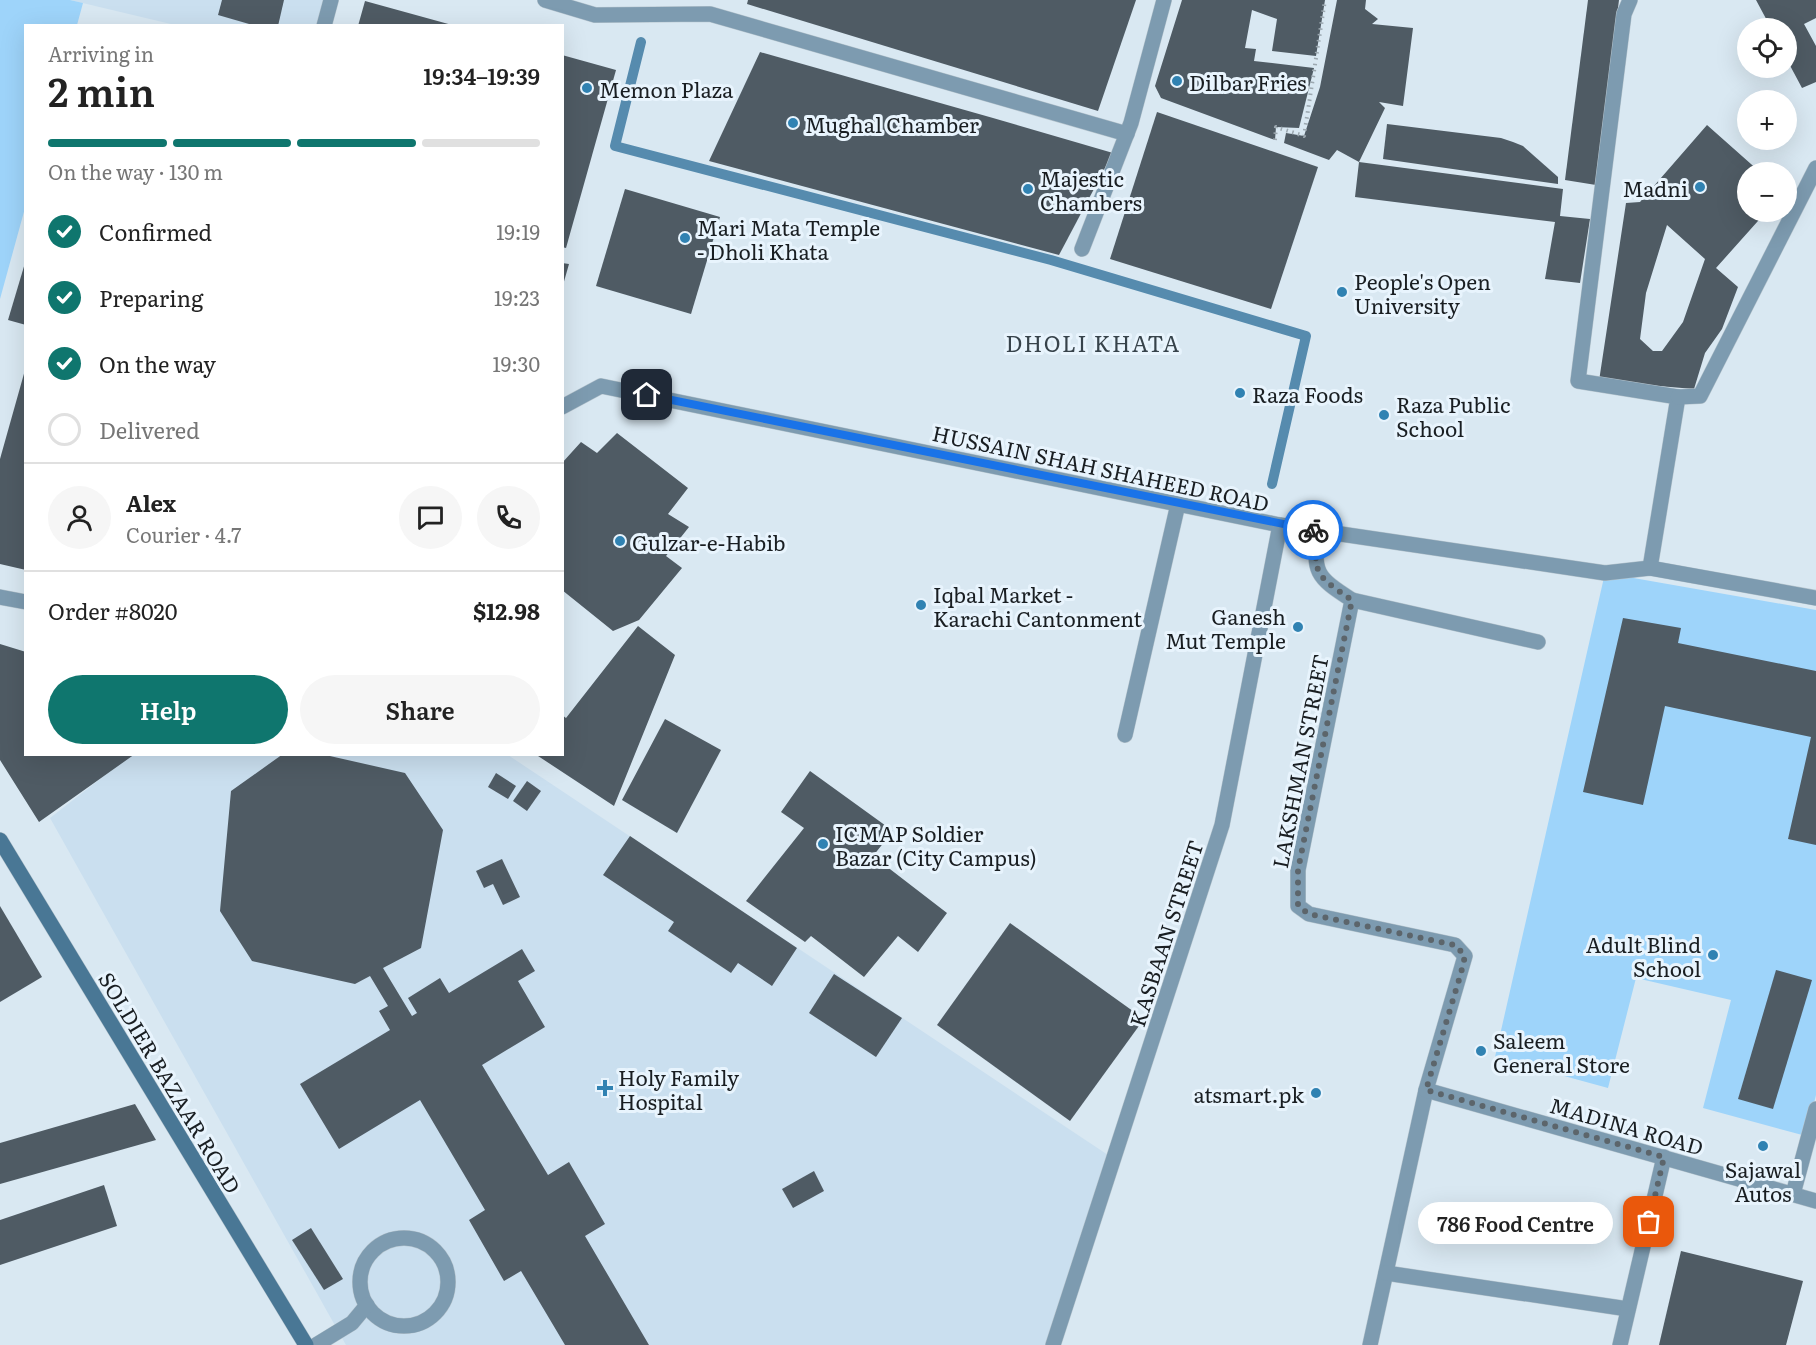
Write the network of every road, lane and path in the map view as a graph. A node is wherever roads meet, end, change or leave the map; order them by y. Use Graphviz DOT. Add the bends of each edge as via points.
graph roads {
  1 [pos="331,0"];
  2 [pos="545,0"];
  3 [pos="1164,0"];
  4 [pos="1324,0"];
  5 [pos="1630,0"];
  6 [pos="712,7"];
  7 [pos="325,24"];
  8 [pos="1127,134"];
  9 [pos="1275,140"];
  10 [pos="1816,168"];
  11 [pos="1082,249"];
  12 [pos="1678,397"];
  13 [pos="564,406"];
  14 [pos="1178,504"];
  15 [pos="1281,525"];
  16 [pos="1318,531"];
  17 [pos="1650,568"];
  18 [pos="0,597"];
  19 [pos="1816,598"];
  20 [pos="1352,600"];
  21 [pos="24,602"];
  22 [pos="1538,642"];
  23 [pos="1125,735"];
  24 [pos="0,840"];
  25 [pos="1426,1090"];
  26 [pos="1816,1109"];
  27 [pos="1664,1157"];
  28 [pos="1793,1194"];
  29 [pos="1816,1201"];
  30 [pos="1386,1273"];
  31 [pos="367,1305"];
  32 [pos="1628,1309"];
  33 [pos="306,1345"];
  34 [pos="316,1345"];
  35 [pos="1053,1345"];
  36 [pos="1370,1345"];
  37 [pos="1620,1345"];
  1 -- 7 [label="street"];
  2 -- 6 [label="street" via="594,15"];
  3 -- 8 [label="street"];
  4 -- 9 [label="path" via="1304,136 1276,127"];
  5 -- 12 [label="street" via="1624,14 1601,181 1578,381"];
  6 -- 8 [label="street"];
  8 -- 11 [label="street"];
  10 -- 12 [label="street" via="1700,396"];
  12 -- 17 [label="street"];
  13 -- 14 [label="street, HUSSAIN SHAH SHAHEED ROAD" via="601,386"];
  14 -- 15 [label="street, HUSSAIN SHAH SHAHEED ROAD"];
  14 -- 23 [label="street"];
  15 -- 16 [label="street, HUSSAIN SHAH SHAHEED ROAD"];
  15 -- 35 [label="street, KASBAAN STREET" via="1222,825"];
  16 -- 17 [label="street, HUSSAIN SHAH SHAHEED ROAD" via="1605,573"];
  16 -- 20 [label="street" via="1314,561 1327,582"];
  17 -- 19 [label="street, HUSSAIN SHAH SHAHEED ROAD"];
  18 -- 21 [label="street"];
  20 -- 22 [label="street"];
  20 -- 25 [label="street, LAKSHMAN STREET" via="1298,870 1298,906 1309,914 1455,945 1465,956"];
  24 -- 33 [label="main road, SOLDIER BAZAAR ROAD"];
  25 -- 27 [label="street, MADINA ROAD"];
  25 -- 30 [label="street, LAKSHMAN STREET"];
  26 -- 28 [label="street"];
  27 -- 28 [label="street, MADINA ROAD"];
  27 -- 32 [label="street"];
  28 -- 29 [label="street, MADINA ROAD"];
  30 -- 32 [label="street"];
  30 -- 36 [label="street, LAKSHMAN STREET"];
  31 -- 31 [label="street" via="361,1291 361,1275 365,1261 375,1249 403,1237 418,1239 442,1258 448,1272 448,1288 434,1314 421,1323 400,1327 387,1324"];
  31 -- 34 [label="street" via="352,1323"];
  32 -- 37 [label="street"];
}
